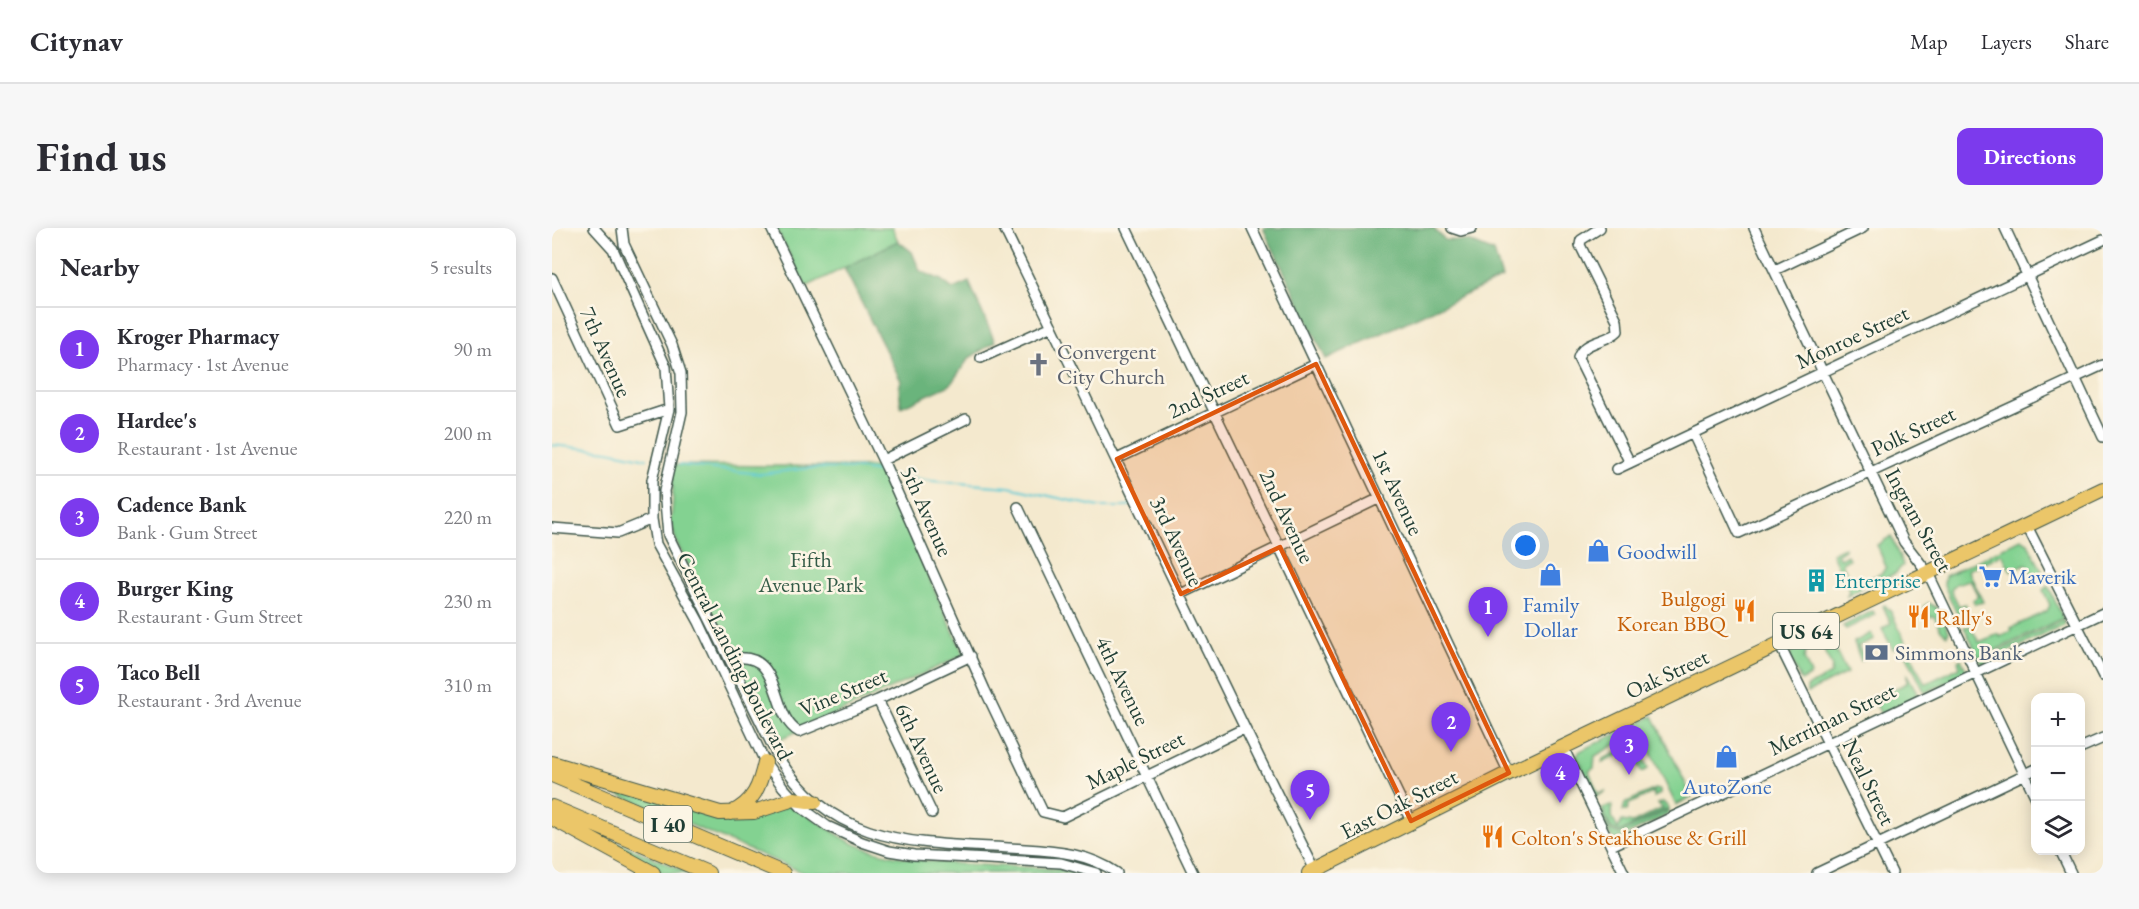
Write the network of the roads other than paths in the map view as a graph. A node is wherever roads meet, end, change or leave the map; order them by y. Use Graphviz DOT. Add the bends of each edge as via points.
graph roads {
  1 [pos="596,228"];
  2 [pos="604,228"];
  3 [pos="622,228"];
  4 [pos="771,228"];
  5 [pos="1004,228"];
  6 [pos="1126,228"];
  7 [pos="1252,228"];
  8 [pos="1452,228"];
  9 [pos="1472,228"];
  10 [pos="1600,228"];
  11 [pos="1754,228"];
  12 [pos="1863,228"];
  13 [pos="2005,228"];
  14 [pos="2103,240"];
  15 [pos="1775,270"];
  16 [pos="2028,275"];
  17 [pos="552,278"];
  18 [pos="1052,326"];
  19 [pos="981,358"];
  20 [pos="1317,364"];
  21 [pos="2103,365"];
  22 [pos="1822,373"];
  23 [pos="2075,378"];
  24 [pos="669,409"];
  25 [pos="1216,412"];
  26 [pos="966,419"];
  27 [pos="1693,434"];
  28 [pos="2103,437"];
  29 [pos="1117,459"];
  30 [pos="1630,463"];
  31 [pos="884,464"];
  32 [pos="1617,470"];
  33 [pos="1870,472"];
  34 [pos="2103,489"];
  35 [pos="1380,498"];
  36 [pos="1018,507"];
  37 [pos="652,519"];
  38 [pos="2027,526"];
  39 [pos="552,528"];
  40 [pos="1280,547"];
  41 [pos="1928,573"];
  42 [pos="1181,594"];
  43 [pos="2103,614"];
  44 [pos="2078,626"];
  45 [pos="1779,644"];
  46 [pos="970,656"];
  47 [pos="731,659"];
  48 [pos="1975,672"];
  49 [pos="2103,676"];
  50 [pos="878,700"];
  51 [pos="1244,729"];
  52 [pos="2103,738"];
  53 [pos="1829,743"];
  54 [pos="1563,747"];
  55 [pos="2082,747"];
  56 [pos="765,762"];
  57 [pos="552,763"];
  58 [pos="2031,771"];
  59 [pos="1509,773"];
  60 [pos="2025,774"];
  61 [pos="552,775"];
  62 [pos="1147,777"];
  63 [pos="2031,787"];
  64 [pos="794,800"];
  65 [pos="815,802"];
  66 [pos="552,807"];
  67 [pos="1043,812"];
  68 [pos="720,813"];
  69 [pos="932,813"];
  70 [pos="552,818"];
  71 [pos="1411,822"];
  72 [pos="1878,844"];
  73 [pos="1611,846"];
  74 [pos="2062,855"];
  75 [pos="1312,871"];
  76 [pos="2067,872"];
  77 [pos="653,873"];
  78 [pos="708,873"];
  79 [pos="783,873"];
  80 [pos="1096,873"];
  81 [pos="1117,873"];
  82 [pos="1193,873"];
  83 [pos="1624,873"];
  84 [pos="1817,873"];
  85 [pos="1892,873"];
  1 -- 2 [label="street"];
  1 -- 24 [label="street, Central Landing Boulevard" via="613,249 662,356 668,378"];
  3 -- 47 [label="street, Central Landing Boulevard" via="624,244 672,345 681,374 682,412 664,491 668,535"];
  4 -- 31 [label="street, 5th Avenue"];
  5 -- 18 [label="street, 3rd Avenue"];
  6 -- 25 [label="street, 2nd Avenue"];
  7 -- 20 [label="street, 1st Avenue"];
  8 -- 9 [label="street"];
  10 -- 30 [label="street" via="1581,240 1580,245 1617,320 1618,331 1586,346 1578,358"];
  11 -- 15 [label="street, Ingram Street"];
  12 -- 15 [label="street"];
  13 -- 16 [label="street"];
  14 -- 16 [label="street, Monroe Street"];
  15 -- 22 [label="street, Ingram Street"];
  16 -- 22 [label="street, Monroe Street"];
  16 -- 23 [label="street"];
  17 -- 24 [label="street, 7th Avenue" via="620,425"];
  18 -- 19 [label="street"];
  18 -- 29 [label="street, 3rd Avenue"];
  20 -- 25 [label="street, 2nd Street"];
  20 -- 35 [label="street, 1st Avenue"];
  21 -- 23 [label="street, Polk Street"];
  22 -- 27 [label="street, Monroe Street"];
  22 -- 33 [label="street, Ingram Street"];
  23 -- 28 [label="street"];
  23 -- 33 [label="street, Polk Street"];
  24 -- 37 [label="street, Central Landing Boulevard" via="653,474"];
  25 -- 29 [label="street, 2nd Street"];
  25 -- 40 [label="street, 2nd Avenue"];
  26 -- 31 [label="street"];
  27 -- 30 [label="street, Monroe Street"];
  27 -- 33 [label="street, Polk Street" via="1739,533"];
  29 -- 42 [label="street, 3rd Avenue"];
  30 -- 32 [label="street, Monroe Street"];
  31 -- 46 [label="street, 5th Avenue"];
  33 -- 41 [label="street, Ingram Street" via="1904,542"];
  34 -- 38 [label="highway, Oak Street / US 64"];
  35 -- 40 [label="street"];
  35 -- 59 [label="street, 1st Avenue"];
  36 -- 62 [label="street, 4th Avenue"];
  37 -- 39 [label="street" via="618,533"];
  37 -- 56 [label="street, Central Landing Boulevard" via="658,549 699,622"];
  38 -- 41 [label="highway, Oak Street / US 64"];
  38 -- 44 [label="street"];
  40 -- 42 [label="street"];
  40 -- 71 [label="street, 2nd Avenue"];
  41 -- 45 [label="highway, Oak Street / US 64"];
  41 -- 48 [label="street, Ingram Street"];
  42 -- 51 [label="street, 3rd Avenue"];
  43 -- 44 [label="street, Merriman Street"];
  44 -- 48 [label="street, Merriman Street"];
  44 -- 49 [label="street"];
  45 -- 53 [label="street, Neal Street"];
  45 -- 54 [label="highway, Oak Street / US 64"];
  46 -- 50 [label="street, Vine Street"];
  46 -- 67 [label="street, 5th Avenue"];
  47 -- 50 [label="street, Vine Street" via="750,658 762,664 797,731"];
  47 -- 65 [label="street, Central Landing Boulevard" via="780,760"];
  48 -- 53 [label="street, Merriman Street"];
  48 -- 60 [label="street, Ingram Street"];
  50 -- 69 [label="street, 6th Avenue"];
  51 -- 62 [label="street, Maple Street"];
  51 -- 75 [label="street, 3rd Avenue"];
  52 -- 55 [label="street"];
  53 -- 72 [label="street, Neal Street"];
  53 -- 73 [label="street, Merriman Street"];
  54 -- 59 [label="highway, Oak Street / US 64"];
  54 -- 73 [label="street"];
  56 -- 64 [label="street, Central Landing Boulevard"];
  56 -- 68 [label="highway" via="752,798 735,811"];
  57 -- 68 [label="highway"];
  58 -- 60 [label="street"];
  59 -- 71 [label="highway, East Oak Street / US 64"];
  60 -- 63 [label="street, Ingram Street"];
  60 -- 72 [label="street"];
  61 -- 79 [label="highway, I 40"];
  62 -- 67 [label="street, Maple Street" via="1063,818"];
  62 -- 82 [label="street, 4th Avenue"];
  64 -- 65 [label="highway"];
  64 -- 68 [label="highway" via="754,812"];
  64 -- 80 [label="street, Central Landing Boulevard" via="833,830 889,850 914,855 1060,863"];
  65 -- 81 [label="street, Central Landing Boulevard" via="843,821 887,838 1066,853 1094,860"];
  66 -- 78 [label="highway, I 40"];
  70 -- 77 [label="highway"];
  71 -- 75 [label="highway, East Oak Street / US 64"];
  72 -- 84 [label="street"];
  72 -- 85 [label="street, Neal Street"];
  73 -- 83 [label="street"];
  74 -- 76 [label="street"];
}
